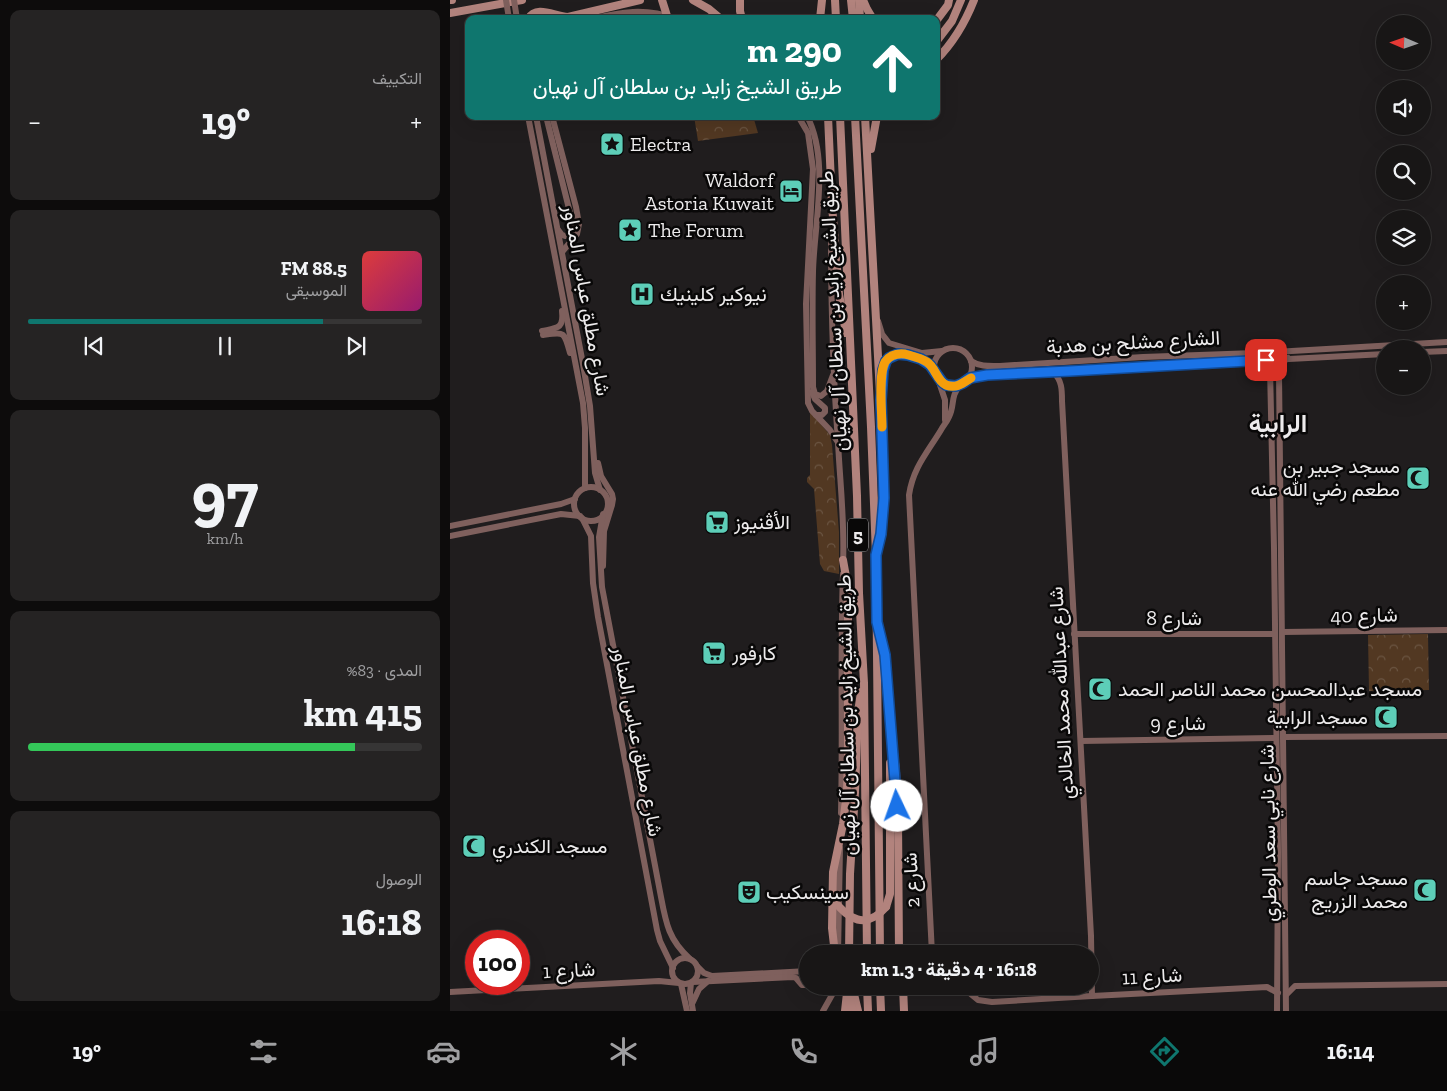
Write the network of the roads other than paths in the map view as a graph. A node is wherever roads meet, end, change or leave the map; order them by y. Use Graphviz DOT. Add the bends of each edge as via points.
graph roads {
  1 [pos="506,0"];
  2 [pos="514,0"];
  3 [pos="522,0"];
  4 [pos="662,0"];
  5 [pos="693,0"];
  6 [pos="740,0"];
  7 [pos="823,0"];
  8 [pos="835,0"];
  9 [pos="850,0"];
  10 [pos="859,0"];
  11 [pos="863,0"];
  12 [pos="949,0"];
  13 [pos="961,0"];
  14 [pos="974,0"];
  15 [pos="636,1"];
  16 [pos="450,14"];
  17 [pos="508,15"];
  18 [pos="516,15"];
  19 [pos="530,15"];
  20 [pos="554,15"];
  21 [pos="576,15"];
  22 [pos="609,15"];
  23 [pos="664,15"];
  24 [pos="667,15"];
  25 [pos="716,15"];
  26 [pos="741,15"];
  27 [pos="821,15"];
  28 [pos="825,15"];
  29 [pos="836,15"];
  30 [pos="852,15"];
  31 [pos="860,15"];
  32 [pos="871,15"];
  33 [pos="940,16"];
  34 [pos="940,37"];
  35 [pos="940,55"];
  36 [pos="529,120"];
  37 [pos="537,120"];
  38 [pos="547,120"];
  39 [pos="552,120"];
  40 [pos="800,120"];
  41 [pos="809,120"];
  42 [pos="825,120"];
  43 [pos="828,120"];
  44 [pos="840,120"];
  45 [pos="855,120"];
  46 [pos="865,120"];
  47 [pos="876,120"];
  48 [pos="553,136"];
  49 [pos="830,157"];
  50 [pos="869,190"];
  51 [pos="832,205"];
  52 [pos="573,208"];
  53 [pos="557,228"];
  54 [pos="562,252"];
  55 [pos="562,293"];
  56 [pos="875,305"];
  57 [pos="1447,342"];
  58 [pos="943,351"];
  59 [pos="1447,351"];
  60 [pos="1431,352"];
  61 [pos="1220,353"];
  62 [pos="1234,353"];
  63 [pos="1376,354"];
  64 [pos="1288,358"];
  65 [pos="971,360"];
  66 [pos="1266,360"];
  67 [pos="851,362"];
  68 [pos="1235,362"];
  69 [pos="1219,363"];
  70 [pos="934,370"];
  71 [pos="834,371"];
  72 [pos="1070,371"];
  73 [pos="1053,372"];
  74 [pos="578,373"];
  75 [pos="938,379"];
  76 [pos="963,383"];
  77 [pos="812,387"];
  78 [pos="1062,389"];
  79 [pos="881,400"];
  80 [pos="816,415"];
  81 [pos="944,424"];
  82 [pos="1272,440"];
  83 [pos="1280,440"];
  84 [pos="838,442"];
  85 [pos="593,444"];
  86 [pos="585,488"];
  87 [pos="600,490"];
  88 [pos="575,499"];
  89 [pos="561,504"];
  90 [pos="560,514"];
  91 [pos="603,514"];
  92 [pos="498,516"];
  93 [pos="581,517"];
  94 [pos="450,526"];
  95 [pos="503,526"];
  96 [pos="450,536"];
  97 [pos="876,555"];
  98 [pos="844,560"];
  99 [pos="602,587"];
  100 [pos="877,622"];
  101 [pos="1447,630"];
  102 [pos="1282,632"];
  103 [pos="1074,634"];
  104 [pos="1274,634"];
  105 [pos="1278,678"];
  106 [pos="864,683"];
  107 [pos="1279,694"];
  108 [pos="888,700"];
  109 [pos="1447,736"];
  110 [pos="1283,737"];
  111 [pos="1276,738"];
  112 [pos="1080,741"];
  113 [pos="833,899"];
  114 [pos="676,945"];
  115 [pos="835,945"];
  116 [pos="837,945"];
  117 [pos="849,945"];
  118 [pos="867,945"];
  119 [pos="880,945"];
  120 [pos="900,945"];
  121 [pos="932,945"];
  122 [pos="666,953"];
  123 [pos="690,959"];
  124 [pos="697,966"];
  125 [pos="672,969"];
  126 [pos="799,972"];
  127 [pos="1286,974"];
  128 [pos="1278,976"];
  129 [pos="659,981"];
  130 [pos="708,981"];
  131 [pos="799,982"];
  132 [pos="680,983"];
  133 [pos="692,983"];
  134 [pos="1447,984"];
  135 [pos="1295,986"];
  136 [pos="1268,987"];
  137 [pos="450,992"];
  138 [pos="1278,993"];
  139 [pos="832,995"];
  140 [pos="847,995"];
  141 [pos="849,995"];
  142 [pos="852,995"];
  143 [pos="867,995"];
  144 [pos="880,995"];
  145 [pos="900,995"];
  146 [pos="902,995"];
  147 [pos="972,995"];
  148 [pos="1092,996"];
  149 [pos="1286,998"];
  150 [pos="1278,1000"];
  151 [pos="692,1008"];
  152 [pos="687,1011"];
  153 [pos="824,1011"];
  154 [pos="845,1011"];
  155 [pos="852,1011"];
  156 [pos="858,1011"];
  157 [pos="868,1011"];
  158 [pos="881,1011"];
  159 [pos="899,1011"];
  160 [pos="904,1011"];
  161 [pos="1277,1011"];
  162 [pos="1286,1011"];
  1 -- 17 [label="street, bridge"];
  2 -- 18 [label="street, bridge"];
  3 -- 16 [label="highway"];
  4 -- 24 [label="highway, bridge"];
  5 -- 25 [label="highway"];
  6 -- 26 [label="highway"];
  7 -- 27 [label="highway"];
  7 -- 28 [label="highway"];
  8 -- 29 [label="highway"];
  9 -- 30 [label="highway"];
  10 -- 31 [label="highway"];
  11 -- 32 [label="highway"];
  12 -- 33 [label="highway"];
  13 -- 34 [label="highway" via="952,21"];
  14 -- 35 [label="highway" via="956,37"];
  15 -- 21 [label="highway"];
  19 -- 20 [label="highway" via="542,11"];
  22 -- 23 [label="street" via="638,11"];
  36 -- 55 [label="street, شارع مطلق عباس المناور"];
  37 -- 53 [label="street, شارع مطلق عباس المناور"];
  38 -- 48 [label="street"];
  39 -- 48 [label="street"];
  40 -- 80 [label="street" via="808,133 813,170 806,304 808,401"];
  41 -- 77 [label="street" via="819,169 813,272"];
  42 -- 49 [label="highway"];
  43 -- 49 [label="highway"];
  44 -- 67 [label="highway, طريق الشيخ زايد بن سلطان آل نهيان / 5"];
  45 -- 97 [label="highway, طريق الشيخ زايد بن سلطان آل نهيان / 5"];
  46 -- 50 [label="highway"];
  47 -- 50 [label="highway" via="871,143"];
  48 -- 52 [label="street"];
  49 -- 51 [label="highway"];
  50 -- 56 [label="highway"];
  51 -- 67 [label="highway" via="839,294"];
  51 -- 71 [label="street"];
  52 -- 53 [label="street" via="570,235 565,236"];
  52 -- 54 [label="street" via="579,224 578,234"];
  53 -- 54 [label="street, شارع مطلق عباس المناور"];
  54 -- 85 [label="street, شارع مطلق عباس المناور" via="588,396"];
  55 -- 74 [label="street, شارع مطلق عباس المناور"];
  55 -- 74 [label="street" via="562,324 542,333 566,337 572,363"];
  56 -- 58 [label="street" via="882,334 889,343 922,353"];
  56 -- 79 [label="highway"];
  57 -- 62 [label="street, الشارع مشلح بن هدبة"];
  58 -- 65 [label="street" via="960,349"];
  58 -- 70 [label="street" via="937,357"];
  59 -- 60 [label="street"];
  61 -- 62 [label="street, الشارع مشلح بن هدبة"];
  61 -- 65 [label="street, الشارع مشلح بن هدبة" via="1000,366 985,366"];
  61 -- 69 [label="street" via="1223,357"];
  62 -- 68 [label="street"];
  63 -- 64 [label="street, الشارع مشلح بن هدبة"];
  64 -- 66 [label="street, الشارع مشلح بن هدبة"];
  64 -- 83 [label="street, شارع نابي سعد الوطري" via="1280,364 1279,374"];
  65 -- 76 [label="street" via="972,372"];
  66 -- 68 [label="street, الشارع مشلح بن هدبة"];
  66 -- 82 [label="street, شارع نابي سعد الوطري" via="1270,368"];
  67 -- 106 [label="highway, طريق الشيخ زايد بن سلطان آل نهيان / 5"];
  68 -- 69 [label="street, الشارع مشلح بن هدبة"];
  69 -- 72 [label="street, الشارع مشلح بن هدبة"];
  70 -- 75 [label="street"];
  70 -- 79 [label="street" via="921,359 893,355 884,365"];
  71 -- 77 [label="street" via="823,395 816,395"];
  71 -- 84 [label="street"];
  72 -- 73 [label="street, الشارع مشلح بن هدبة"];
  72 -- 78 [label="street, شارع عبدالله محمد الخالدي" via="1064,378"];
  73 -- 76 [label="street, الشارع مشلح بن هدبة" via="987,375 970,378"];
  73 -- 78 [label="street, شارع عبدالله محمد الخالدي"];
  74 -- 86 [label="street, شارع مطلق عباس المناور" via="585,428"];
  75 -- 76 [label="street" via="946,385"];
  75 -- 81 [label="street" via="946,406"];
  76 -- 81 [label="street, شارع 2" via="954,394 951,413"];
  77 -- 80 [label="street" via="813,396 825,408 822,415"];
  78 -- 103 [label="street, شارع عبدالله محمد الخالدي"];
  79 -- 97 [label="highway" via="884,506"];
  80 -- 84 [label="street"];
  81 -- 121 [label="street, شارع 2" via="919,463 909,495"];
  82 -- 83 [label="street" via="1276,436"];
  82 -- 104 [label="street, شارع نابي سعد الوطري"];
  83 -- 102 [label="street, شارع نابي سعد الوطري"];
  84 -- 98 [label="street"];
  85 -- 87 [label="street, شارع مطلق عباس المناور"];
  85 -- 99 [label="street" via="601,476 613,499 604,531"];
  86 -- 87 [label="street"];
  86 -- 88 [label="street"];
  87 -- 91 [label="street" via="607,504"];
  88 -- 89 [label="street"];
  88 -- 93 [label="street" via="575,510"];
  89 -- 90 [label="street" via="565,510"];
  89 -- 92 [label="street"];
  90 -- 93 [label="street"];
  90 -- 95 [label="street"];
  91 -- 93 [label="street" via="594,520"];
  91 -- 99 [label="street, شارع مطلق عباس المناور" via="599,537"];
  92 -- 94 [label="street"];
  92 -- 95 [label="street" via="497,522"];
  93 -- 122 [label="street, شارع مطلق عباس المناور" via="591,536 598,617 657,930"];
  95 -- 96 [label="street"];
  97 -- 100 [label="highway, طريق الشيخ زايد بن سلطان آل نهيان / 5"];
  98 -- 113 [label="highway, bridge" via="848,588 847,792 834,864"];
  98 -- 116 [label="street"];
  99 -- 114 [label="street, شارع مطلق عباس المناور" via="664,910"];
  100 -- 108 [label="highway" via="885,655"];
  100 -- 119 [label="highway, طريق الشيخ زايد بن سلطان آل نهيان / 5"];
  101 -- 102 [label="street, شارع 40"];
  102 -- 105 [label="street, شارع نابي سعد الوطري"];
  103 -- 104 [label="street, شارع 8"];
  103 -- 112 [label="street, شارع عبدالله محمد الخالدي"];
  104 -- 105 [label="street, شارع نابي سعد الوطري"];
  105 -- 107 [label="street, شارع نابي سعد الوطري"];
  106 -- 117 [label="highway" via="858,712"];
  106 -- 118 [label="highway, طريق الشيخ زايد بن سلطان آل نهيان / 5"];
  107 -- 110 [label="street, شارع نابي سعد الوطري"];
  107 -- 111 [label="street, شارع نابي سعد الوطري"];
  108 -- 113 [label="highway, bridge" via="890,894 886,907 876,916 863,920 844,913"];
  108 -- 120 [label="highway" via="897,794"];
  109 -- 110 [label="street"];
  110 -- 127 [label="street, شارع نابي سعد الوطري"];
  111 -- 112 [label="street, شارع 9"];
  111 -- 128 [label="street, شارع نابي سعد الوطري"];
  112 -- 148 [label="street, شارع عبدالله محمد الخالدي"];
  113 -- 115 [label="highway, bridge"];
  114 -- 122 [label="street" via="674,953"];
  114 -- 123 [label="street, شارع مطلق عباس المناور"];
  122 -- 125 [label="street, شارع مطلق عباس المناور"];
  123 -- 124 [label="street"];
  123 -- 125 [label="street" via="676,962"];
  124 -- 126 [label="street" via="712,976"];
  124 -- 133 [label="street" via="697,976"];
  125 -- 129 [label="street"];
  125 -- 132 [label="street" via="674,978"];
  127 -- 128 [label="street" via="1282,970"];
  127 -- 135 [label="street"];
  127 -- 149 [label="street, شارع نابي سعد الوطري"];
  128 -- 136 [label="street"];
  128 -- 138 [label="street, شارع نابي سعد الوطري"];
  129 -- 132 [label="street, شارع 1"];
  129 -- 137 [label="street, شارع 1"];
  130 -- 131 [label="street" via="793,977"];
  130 -- 133 [label="street"];
  130 -- 151 [label="street" via="699,988"];
  132 -- 133 [label="street"];
  132 -- 152 [label="street"];
  133 -- 151 [label="street"];
  134 -- 135 [label="street"];
  135 -- 149 [label="street"];
  136 -- 138 [label="street"];
  136 -- 148 [label="street, شارع 11"];
  138 -- 150 [label="street, شارع نابي سعد الوطري"];
  139 -- 153 [label="street"];
  140 -- 154 [label="highway"];
  141 -- 155 [label="highway, bridge"];
  142 -- 156 [label="highway"];
  143 -- 157 [label="highway"];
  144 -- 158 [label="highway"];
  145 -- 159 [label="highway"];
  146 -- 160 [label="highway"];
  147 -- 148 [label="street, شارع 11" via="978,1000 992,1002"];
  149 -- 150 [label="street" via="1282,1002"];
  149 -- 162 [label="street, شارع نابي سعد الوطري"];
  150 -- 161 [label="street, شارع نابي سعد الوطري"];
}
